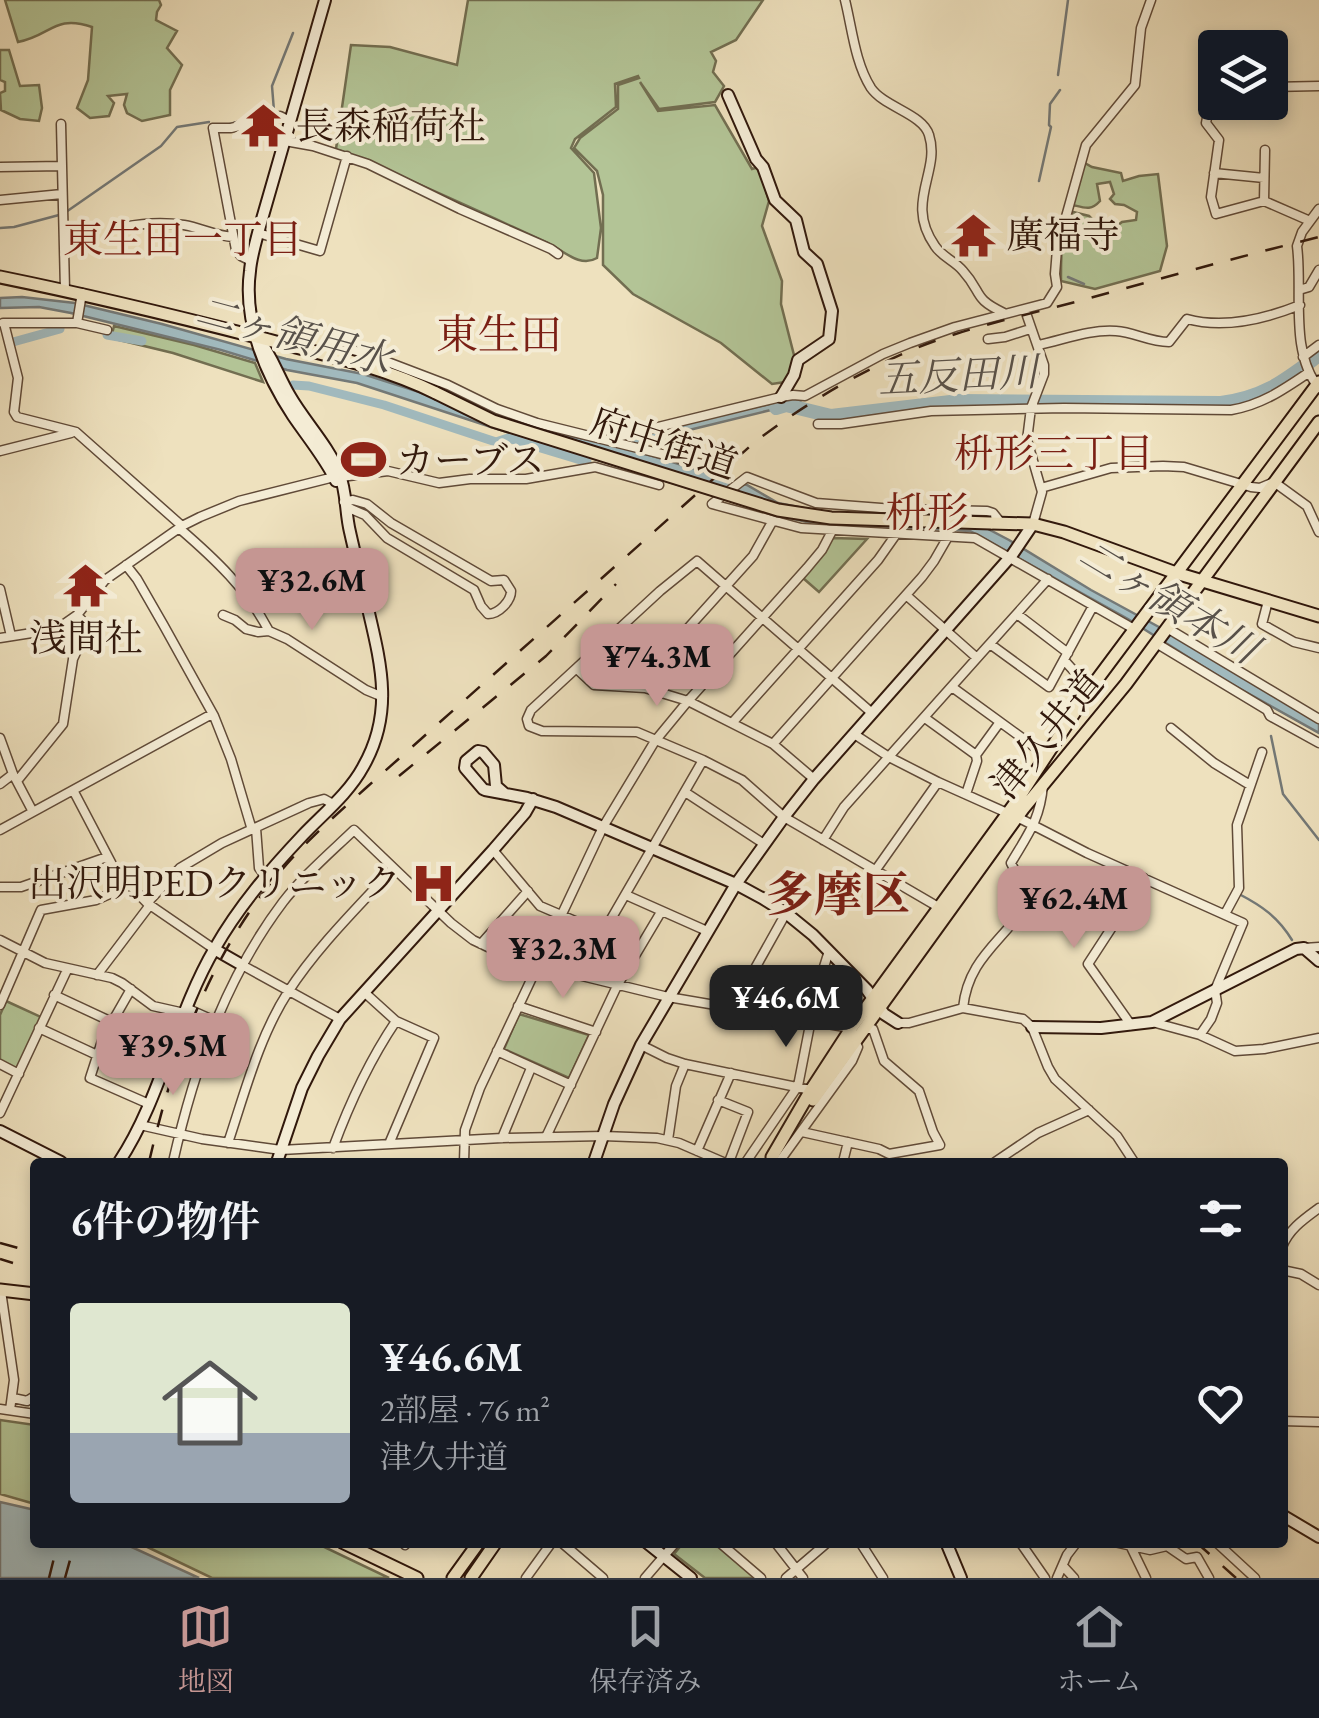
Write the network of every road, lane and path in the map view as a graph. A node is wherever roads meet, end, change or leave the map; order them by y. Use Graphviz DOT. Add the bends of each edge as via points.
graph roads {
  1 [pos="325,0"];
  2 [pos="845,0"];
  3 [pos="1151,0"];
  4 [pos="1319,86"];
  5 [pos="1288,87"];
  6 [pos="728,94"];
  7 [pos="1206,120"];
  8 [pos="290,121"];
  9 [pos="62,124"];
  10 [pos="285,141"];
  11 [pos="1266,150"];
  12 [pos="348,156"];
  13 [pos="0,166"];
  14 [pos="62,166"];
  15 [pos="1214,173"];
  16 [pos="1264,178"];
  17 [pos="62,194"];
  18 [pos="0,200"];
  19 [pos="1264,201"];
  20 [pos="1319,209"];
  21 [pos="1310,221"];
  22 [pos="124,227"];
  23 [pos="258,233"];
  24 [pos="233,237"];
  25 [pos="558,254"];
  26 [pos="251,261"];
  27 [pos="1319,270"];
  28 [pos="0,277"];
  29 [pos="65,290"];
  30 [pos="1300,290"];
  31 [pos="81,299"];
  32 [pos="1300,305"];
  33 [pos="1025,310"];
  34 [pos="1004,313"];
  35 [pos="78,321"];
  36 [pos="2,323"];
  37 [pos="1030,329"];
  38 [pos="107,330"];
  39 [pos="988,338"];
  40 [pos="1038,345"];
  41 [pos="1319,345"];
  42 [pos="262,346"];
  43 [pos="331,356"];
  44 [pos="1303,358"];
  45 [pos="1308,371"];
  46 [pos="1318,385"];
  47 [pos="780,397"];
  48 [pos="1031,407"];
  49 [pos="1319,422"];
  50 [pos="818,424"];
  51 [pos="76,432"];
  52 [pos="612,440"];
  53 [pos="0,450"];
  54 [pos="653,453"];
  55 [pos="710,466"];
  56 [pos="338,477"];
  57 [pos="1274,482"];
  58 [pos="1242,485"];
  59 [pos="1041,488"];
  60 [pos="344,502"];
  61 [pos="1307,506"];
  62 [pos="1319,506"];
  63 [pos="772,522"];
  64 [pos="996,523"];
  65 [pos="1034,524"];
  66 [pos="181,527"];
  67 [pos="832,531"];
  68 [pos="1319,532"];
  69 [pos="897,533"];
  70 [pos="950,535"];
  71 [pos="1011,556"];
  72 [pos="126,565"];
  73 [pos="477,573"];
  74 [pos="1176,573"];
  75 [pos="1048,579"];
  76 [pos="491,581"];
  77 [pos="1202,581"];
  78 [pos="726,586"];
  79 [pos="469,587"];
  80 [pos="0,589"];
  81 [pos="906,595"];
  82 [pos="478,598"];
  83 [pos="1268,601"];
  84 [pos="1093,606"];
  85 [pos="1018,614"];
  86 [pos="77,615"];
  87 [pos="223,616"];
  88 [pos="1319,616"];
  89 [pos="763,617"];
  90 [pos="1135,628"];
  91 [pos="269,631"];
  92 [pos="946,631"];
  93 [pos="11,636"];
  94 [pos="0,638"];
  95 [pos="1160,638"];
  96 [pos="990,644"];
  97 [pos="1319,648"];
  98 [pos="799,649"];
  99 [pos="1066,656"];
  100 [pos="978,658"];
  101 [pos="577,668"];
  102 [pos="832,678"];
  103 [pos="636,686"];
  104 [pos="952,687"];
  105 [pos="1090,689"];
  106 [pos="383,698"];
  107 [pos="688,700"];
  108 [pos="872,713"];
  109 [pos="212,714"];
  110 [pos="924,718"];
  111 [pos="1319,719"];
  112 [pos="733,722"];
  113 [pos="1000,722"];
  114 [pos="1171,728"];
  115 [pos="854,734"];
  116 [pos="0,738"];
  117 [pos="655,741"];
  118 [pos="1319,743"];
  119 [pos="773,744"];
  120 [pos="1262,752"];
  121 [pos="976,755"];
  122 [pos="1047,756"];
  123 [pos="889,758"];
  124 [pos="703,760"];
  125 [pos="15,777"];
  126 [pos="814,779"];
  127 [pos="938,782"];
  128 [pos="0,784"];
  129 [pos="1043,785"];
  130 [pos="1250,785"];
  131 [pos="73,790"];
  132 [pos="685,792"];
  133 [pos="504,794"];
  134 [pos="966,794"];
  135 [pos="533,799"];
  136 [pos="332,804"];
  137 [pos="33,812"];
  138 [pos="1013,816"];
  139 [pos="784,817"];
  140 [pos="1033,826"];
  141 [pos="603,827"];
  142 [pos="254,829"];
  143 [pos="0,830"];
  144 [pos="822,840"];
  145 [pos="764,844"];
  146 [pos="652,848"];
  147 [pos="493,850"];
  148 [pos="107,857"];
  149 [pos="393,869"];
  150 [pos="876,870"];
  151 [pos="265,876"];
  152 [pos="1144,878"];
  153 [pos="736,884"];
  154 [pos="130,885"];
  155 [pos="0,887"];
  156 [pos="528,891"];
  157 [pos="626,895"];
  158 [pos="149,904"];
  159 [pos="944,910"];
  160 [pos="438,911"];
  161 [pos="661,912"];
  162 [pos="786,913"];
  163 [pos="561,914"];
  164 [pos="1225,914"];
  165 [pos="707,932"];
  166 [pos="0,940"];
  167 [pos="481,944"];
  168 [pos="1304,948"];
  169 [pos="1319,948"];
  170 [pos="214,949"];
  171 [pos="829,951"];
  172 [pos="23,952"];
  173 [pos="1319,961"];
  174 [pos="242,965"];
  175 [pos="536,965"];
  176 [pos="67,970"];
  177 [pos="753,972"];
  178 [pos="98,975"];
  179 [pos="618,986"];
  180 [pos="131,989"];
  181 [pos="817,989"];
  182 [pos="1215,990"];
  183 [pos="289,991"];
  184 [pos="364,992"];
  185 [pos="54,995"];
  186 [pos="668,997"];
  187 [pos="876,1003"];
  188 [pos="0,1005"];
  189 [pos="518,1006"];
  190 [pos="963,1008"];
  191 [pos="739,1010"];
  192 [pos="185,1011"];
  193 [pos="340,1019"];
  194 [pos="214,1021"];
  195 [pos="396,1021"];
  196 [pos="112,1022"];
  197 [pos="810,1022"];
  198 [pos="1152,1022"];
  199 [pos="898,1023"];
  200 [pos="1131,1025"];
  201 [pos="1032,1027"];
  202 [pos="40,1028"];
  203 [pos="858,1028"];
  204 [pos="596,1032"];
  205 [pos="1200,1035"];
  206 [pos="1319,1038"];
  207 [pos="855,1042"];
  208 [pos="641,1044"];
  209 [pos="497,1052"];
  210 [pos="97,1055"];
  211 [pos="0,1064"];
  212 [pos="685,1064"];
  213 [pos="531,1068"];
  214 [pos="730,1073"];
  215 [pos="18,1074"];
  216 [pos="571,1085"];
  217 [pos="804,1088"];
  218 [pos="718,1100"];
  219 [pos="149,1104"];
  220 [pos="1089,1110"];
  221 [pos="0,1113"];
  222 [pos="140,1126"];
  223 [pos="0,1130"];
  224 [pos="802,1132"];
  225 [pos="179,1134"];
  226 [pos="603,1136"];
  227 [pos="546,1137"];
  228 [pos="502,1138"];
  229 [pos="464,1139"];
  230 [pos="668,1140"];
  231 [pos="228,1142"];
  232 [pos="848,1142"];
  233 [pos="389,1144"];
  234 [pos="333,1148"];
  235 [pos="790,1149"];
  236 [pos="697,1151"];
  237 [pos="279,1156"];
  238 [pos="53,1158"];
  239 [pos="121,1158"];
  240 [pos="174,1158"];
  241 [pos="464,1158"];
  242 [pos="595,1158"];
  243 [pos="715,1158"];
  244 [pos="728,1158"];
  245 [pos="749,1158"];
  246 [pos="774,1158"];
  247 [pos="775,1158"];
  248 [pos="777,1158"];
  249 [pos="789,1158"];
  250 [pos="844,1158"];
  251 [pos="889,1158"];
  252 [pos="1002,1158"];
  253 [pos="1131,1158"];
  254 [pos="1319,1208"];
  255 [pos="1288,1235"];
  256 [pos="1288,1271"];
  257 [pos="1319,1285"];
  258 [pos="1,1290"];
  259 [pos="30,1293"];
  260 [pos="13,1398"];
  261 [pos="30,1399"];
  262 [pos="5,1410"];
  263 [pos="30,1413"];
  264 [pos="1288,1421"];
  265 [pos="1319,1422"];
  266 [pos="1288,1518"];
  267 [pos="1319,1537"];
  268 [pos="354,1548"];
  269 [pos="475,1548"];
  270 [pos="492,1548"];
  271 [pos="548,1548"];
  272 [pos="568,1548"];
  273 [pos="654,1548"];
  274 [pos="671,1548"];
  275 [pos="726,1548"];
  276 [pos="780,1548"];
  277 [pos="821,1548"];
  278 [pos="864,1548"];
  279 [pos="948,1548"];
  280 [pos="1024,1548"];
  281 [pos="1073,1548"];
  282 [pos="1131,1548"];
  283 [pos="1170,1548"];
  284 [pos="1223,1548"];
  285 [pos="664,1556"];
  286 [pos="1063,1566"];
  287 [pos="592,1569"];
  288 [pos="796,1569"];
  289 [pos="1206,1575"];
  290 [pos="417,1578"];
  291 [pos="454,1578"];
  292 [pos="471,1578"];
  293 [pos="526,1578"];
  294 [pos="584,1578"];
  295 [pos="603,1578"];
  296 [pos="645,1578"];
  297 [pos="692,1578"];
  298 [pos="761,1578"];
  299 [pos="786,1578"];
  300 [pos="803,1578"];
  301 [pos="883,1578"];
  302 [pos="961,1578"];
  303 [pos="1045,1578"];
  304 [pos="1056,1578"];
  305 [pos="1074,1578"];
  306 [pos="1146,1578"];
  307 [pos="1193,1578"];
  308 [pos="1255,1578"];
  1 -- 8 [label="street"];
  2 -- 34 [label="street" via="872,90 928,130 921,206 929,236 963,270 981,301"];
  3 -- 33 [label="street" via="1136,85 1086,145 1057,249 1055,294"];
  4 -- 5 [label="street"];
  6 -- 47 [label="street" via="772,196 796,220 832,311 829,339 798,360"];
  7 -- 15 [label="street" via="1219,140"];
  8 -- 10 [label="street"];
  8 -- 24 [label="street" via="280,116 213,128"];
  9 -- 14 [label="street"];
  10 -- 12 [label="street"];
  10 -- 23 [label="street"];
  11 -- 16 [label="street"];
  12 -- 23 [label="street" via="320,251"];
  12 -- 25 [label="street"];
  13 -- 14 [label="street"];
  14 -- 17 [label="street"];
  15 -- 16 [label="street"];
  15 -- 19 [label="street" via="1216,214"];
  16 -- 19 [label="street"];
  17 -- 18 [label="street"];
  17 -- 29 [label="street"];
  19 -- 21 [label="street"];
  20 -- 21 [label="street"];
  21 -- 30 [label="street" via="1298,246"];
  22 -- 24 [label="street" via="153,222"];
  23 -- 26 [label="street"];
  24 -- 26 [label="street" via="238,253"];
  26 -- 42 [label="street" via="252,320"];
  27 -- 30 [label="street"];
  28 -- 29 [label="main road, 府中街道"];
  29 -- 31 [label="main road, 府中街道"];
  30 -- 32 [label="street"];
  31 -- 35 [label="street"];
  31 -- 42 [label="main road, 府中街道"];
  32 -- 40 [label="street" via="1250,321 1187,319 1169,342 1098,331"];
  32 -- 44 [label="street"];
  33 -- 34 [label="street"];
  33 -- 37 [label="street"];
  34 -- 47 [label="street" via="883,354 805,396"];
  35 -- 36 [label="street"];
  35 -- 38 [label="street"];
  36 -- 51 [label="street" via="18,378 16,417"];
  37 -- 39 [label="street"];
  37 -- 40 [label="street"];
  40 -- 48 [label="street" via="1044,374"];
  41 -- 44 [label="street"];
  42 -- 43 [label="main road, 府中街道"];
  42 -- 56 [label="street" via="282,398"];
  43 -- 52 [label="street" via="349,349 364,353 497,409"];
  43 -- 64 [label="main road, 府中街道, bridge" via="408,380 493,421 778,510"];
  44 -- 45 [label="street"];
  45 -- 46 [label="street"];
  45 -- 48 [label="street" via="1275,396 1231,410"];
  46 -- 58 [label="main road, 津久井道"];
  47 -- 52 [label="street"];
  48 -- 50 [label="street"];
  48 -- 59 [label="street" via="1027,440"];
  49 -- 57 [label="main road, 津久井道"];
  51 -- 53 [label="street"];
  51 -- 66 [label="street"];
  52 -- 54 [label="street"];
  54 -- 55 [label="street"];
  54 -- 56 [label="street, bridge" via="655,482 595,467 439,483 388,471"];
  56 -- 60 [label="street"];
  56 -- 66 [label="street" via="238,501"];
  57 -- 58 [label="street"];
  57 -- 61 [label="street"];
  57 -- 77 [label="main road, 津久井道"];
  58 -- 59 [label="street" via="1163,466 1110,468"];
  58 -- 74 [label="main road, 津久井道"];
  59 -- 65 [label="street"];
  60 -- 73 [label="street" via="367,504"];
  60 -- 79 [label="street" via="387,538"];
  60 -- 106 [label="street"];
  61 -- 62 [label="street"];
  61 -- 68 [label="street"];
  63 -- 64 [label="street" via="712,504 747,477 816,503 987,510"];
  63 -- 67 [label="street"];
  63 -- 78 [label="street"];
  64 -- 65 [label="main road, 府中街道"];
  65 -- 71 [label="street"];
  65 -- 74 [label="main road, 府中街道"];
  66 -- 72 [label="street"];
  66 -- 91 [label="street" via="230,574"];
  67 -- 69 [label="street"];
  67 -- 89 [label="street"];
  69 -- 70 [label="street"];
  69 -- 98 [label="street"];
  70 -- 71 [label="street" via="975,538"];
  70 -- 81 [label="street"];
  71 -- 75 [label="street"];
  71 -- 92 [label="street"];
  72 -- 86 [label="street"];
  72 -- 109 [label="street"];
  73 -- 76 [label="street"];
  73 -- 79 [label="street"];
  74 -- 77 [label="main road, 府中街道"];
  74 -- 90 [label="main road, 津久井道"];
  75 -- 84 [label="street"];
  75 -- 85 [label="street"];
  76 -- 82 [label="street"];
  76 -- 82 [label="street" via="504,580 512,591 509,600 491,614"];
  77 -- 83 [label="main road, 府中街道"];
  77 -- 95 [label="main road, 津久井道"];
  78 -- 89 [label="street"];
  78 -- 101 [label="street" via="697,561"];
  78 -- 103 [label="street"];
  79 -- 82 [label="street"];
  80 -- 93 [label="street"];
  81 -- 92 [label="street"];
  81 -- 102 [label="street"];
  83 -- 88 [label="main road, 府中街道"];
  83 -- 97 [label="street" via="1262,624"];
  84 -- 90 [label="street"];
  84 -- 99 [label="street"];
  85 -- 96 [label="street"];
  85 -- 99 [label="street"];
  86 -- 93 [label="street" via="57,629"];
  86 -- 125 [label="street" via="88,627 73,659 63,724"];
  87 -- 91 [label="street" via="246,630"];
  89 -- 98 [label="street"];
  89 -- 107 [label="street"];
  90 -- 95 [label="main road" via="1142,641"];
  90 -- 105 [label="main road, 津久井道"];
  91 -- 106 [label="street"];
  92 -- 100 [label="street"];
  92 -- 108 [label="street"];
  93 -- 94 [label="street"];
  95 -- 111 [label="street"];
  95 -- 118 [label="street"];
  95 -- 129 [label="main road, 津久井道"];
  96 -- 99 [label="street" via="1049,687"];
  96 -- 100 [label="street"];
  98 -- 102 [label="street"];
  98 -- 112 [label="street"];
  99 -- 105 [label="street"];
  100 -- 104 [label="street"];
  101 -- 103 [label="street" via="594,684"];
  101 -- 117 [label="street" via="528,714 529,726 630,731"];
  102 -- 108 [label="street"];
  102 -- 119 [label="street"];
  103 -- 107 [label="street"];
  104 -- 110 [label="street"];
  104 -- 113 [label="street"];
  105 -- 122 [label="main road, 津久井道"];
  106 -- 136 [label="street" via="365,764"];
  107 -- 112 [label="street"];
  107 -- 117 [label="street"];
  108 -- 115 [label="street"];
  109 -- 131 [label="street"];
  109 -- 142 [label="street"];
  110 -- 121 [label="street"];
  110 -- 123 [label="street"];
  112 -- 119 [label="street"];
  113 -- 121 [label="street"];
  113 -- 122 [label="street"];
  114 -- 130 [label="street"];
  115 -- 123 [label="street"];
  115 -- 126 [label="street"];
  116 -- 125 [label="street"];
  117 -- 124 [label="street"];
  117 -- 141 [label="street"];
  119 -- 126 [label="street"];
  120 -- 130 [label="street"];
  121 -- 134 [label="street"];
  122 -- 138 [label="main road, 津久井道"];
  123 -- 127 [label="street"];
  123 -- 144 [label="street"];
  124 -- 132 [label="street"];
  124 -- 139 [label="street" via="742,780"];
  125 -- 128 [label="street"];
  125 -- 137 [label="street"];
  126 -- 139 [label="street"];
  127 -- 134 [label="street"];
  127 -- 150 [label="street"];
  129 -- 138 [label="main road, 津久井道"];
  129 -- 140 [label="street"];
  130 -- 164 [label="street" via="1237,825 1239,888"];
  131 -- 137 [label="street"];
  131 -- 148 [label="street"];
  132 -- 145 [label="street"];
  132 -- 146 [label="street"];
  133 -- 135 [label="street"];
  134 -- 138 [label="street"];
  135 -- 141 [label="street"];
  135 -- 147 [label="street"];
  136 -- 142 [label="street" via="309,803"];
  136 -- 151 [label="street"];
  137 -- 143 [label="street"];
  138 -- 140 [label="street"];
  138 -- 159 [label="main road, 津久井道"];
  139 -- 144 [label="street"];
  139 -- 145 [label="street"];
  140 -- 152 [label="street"];
  140 -- 190 [label="street" via="1010,863 1026,905 976,964"];
  141 -- 146 [label="street"];
  141 -- 163 [label="street"];
  142 -- 151 [label="street"];
  142 -- 158 [label="street" via="180,868"];
  144 -- 150 [label="street"];
  145 -- 153 [label="street"];
  146 -- 153 [label="street"];
  146 -- 157 [label="street"];
  147 -- 156 [label="street"];
  147 -- 160 [label="street"];
  148 -- 154 [label="street"];
  148 -- 155 [label="street"];
  149 -- 160 [label="street"];
  149 -- 174 [label="street" via="354,830 285,900"];
  149 -- 183 [label="street"];
  150 -- 159 [label="street"];
  151 -- 170 [label="street"];
  152 -- 164 [label="street"];
  152 -- 200 [label="street" via="1088,964"];
  153 -- 162 [label="street"];
  153 -- 165 [label="street"];
  154 -- 158 [label="street"];
  154 -- 172 [label="street" via="96,900 41,910"];
  156 -- 163 [label="street" via="540,906"];
  156 -- 167 [label="street"];
  157 -- 161 [label="street"];
  157 -- 163 [label="street" via="604,933"];
  158 -- 170 [label="street"];
  158 -- 178 [label="street"];
  159 -- 187 [label="main road, 津久井道"];
  160 -- 167 [label="street"];
  160 -- 184 [label="street"];
  161 -- 165 [label="street"];
  161 -- 179 [label="street"];
  162 -- 171 [label="street"];
  162 -- 177 [label="street"];
  163 -- 175 [label="street"];
  164 -- 182 [label="street" via="1244,923"];
  165 -- 186 [label="street"];
  166 -- 172 [label="street"];
  167 -- 175 [label="street"];
  168 -- 169 [label="street"];
  168 -- 173 [label="street"];
  168 -- 182 [label="street"];
  170 -- 174 [label="street"];
  170 -- 192 [label="street"];
  171 -- 181 [label="street"];
  171 -- 187 [label="street"];
  172 -- 176 [label="street"];
  172 -- 188 [label="street"];
  174 -- 183 [label="street"];
  174 -- 194 [label="street"];
  175 -- 179 [label="street"];
  175 -- 189 [label="street"];
  176 -- 178 [label="street"];
  176 -- 185 [label="street"];
  177 -- 181 [label="street"];
  177 -- 191 [label="street"];
  178 -- 180 [label="street"];
  179 -- 186 [label="street"];
  179 -- 204 [label="street"];
  180 -- 192 [label="street" via="153,1006"];
  180 -- 196 [label="street"];
  181 -- 197 [label="street"];
  182 -- 198 [label="street"];
  182 -- 205 [label="street" via="1217,1002"];
  183 -- 193 [label="street"];
  183 -- 231 [label="street"];
  184 -- 193 [label="street"];
  184 -- 195 [label="street"];
  185 -- 196 [label="street"];
  185 -- 202 [label="street"];
  186 -- 191 [label="street"];
  186 -- 208 [label="street"];
  187 -- 199 [label="street"];
  187 -- 203 [label="main road, 津久井道"];
  189 -- 204 [label="street"];
  189 -- 209 [label="street"];
  190 -- 199 [label="street"];
  190 -- 201 [label="street" via="1011,1016"];
  191 -- 197 [label="street"];
  192 -- 194 [label="street"];
  192 -- 219 [label="street"];
  193 -- 237 [label="street" via="302,1088"];
  194 -- 225 [label="street"];
  195 -- 233 [label="street" via="434,1038"];
  195 -- 234 [label="street" via="360,1080"];
  196 -- 210 [label="street"];
  197 -- 203 [label="street"];
  197 -- 217 [label="street"];
  198 -- 200 [label="street"];
  198 -- 205 [label="street"];
  200 -- 201 [label="street"];
  201 -- 220 [label="street" via="1056,1079"];
  202 -- 210 [label="street"];
  202 -- 215 [label="street"];
  203 -- 207 [label="main road, 津久井道"];
  203 -- 217 [label="main road, 津久井道"];
  203 -- 251 [label="street" via="876,1033 884,1061 918,1091 940,1145"];
  204 -- 216 [label="street"];
  205 -- 206 [label="street" via="1244,1052"];
  207 -- 224 [label="street" via="852,1061"];
  207 -- 247 [label="main road, 津久井道"];
  208 -- 212 [label="street"];
  208 -- 226 [label="street"];
  209 -- 213 [label="street"];
  209 -- 229 [label="street"];
  210 -- 219 [label="street" via="90,1078"];
  211 -- 215 [label="street"];
  212 -- 214 [label="street"];
  212 -- 230 [label="street"];
  213 -- 216 [label="street"];
  213 -- 228 [label="street"];
  214 -- 217 [label="street"];
  214 -- 218 [label="street"];
  215 -- 221 [label="street"];
  216 -- 227 [label="street"];
  217 -- 245 [label="street"];
  217 -- 246 [label="main road, 津久井道"];
  218 -- 236 [label="street"];
  218 -- 244 [label="street" via="748,1112"];
  219 -- 222 [label="street"];
  220 -- 252 [label="street"];
  220 -- 253 [label="street"];
  222 -- 225 [label="street"];
  222 -- 239 [label="street"];
  223 -- 238 [label="street"];
  224 -- 232 [label="street"];
  224 -- 235 [label="street"];
  225 -- 231 [label="street"];
  225 -- 240 [label="street"];
  226 -- 227 [label="street"];
  226 -- 230 [label="street"];
  226 -- 242 [label="street"];
  227 -- 228 [label="street"];
  228 -- 229 [label="street"];
  229 -- 233 [label="street"];
  229 -- 241 [label="street"];
  230 -- 236 [label="street"];
  231 -- 237 [label="street"];
  232 -- 250 [label="street"];
  232 -- 251 [label="street"];
  233 -- 234 [label="street"];
  234 -- 237 [label="street"];
  235 -- 248 [label="street"];
  235 -- 249 [label="street"];
  236 -- 243 [label="street"];
  254 -- 255 [label="street"];
  256 -- 257 [label="street"];
  258 -- 259 [label="main road"];
  258 -- 260 [label="street"];
  260 -- 261 [label="street"];
  260 -- 262 [label="street"];
  262 -- 263 [label="street"];
  264 -- 265 [label="street"];
  266 -- 267 [label="street"];
  268 -- 290 [label="main road"];
  269 -- 291 [label="main road"];
  270 -- 292 [label="main road"];
  271 -- 293 [label="street"];
  272 -- 287 [label="street"];
  273 -- 285 [label="street"];
  274 -- 285 [label="street"];
  275 -- 298 [label="street"];
  276 -- 288 [label="street"];
  277 -- 288 [label="street"];
  278 -- 301 [label="street"];
  279 -- 302 [label="street"];
  280 -- 303 [label="street"];
  281 -- 286 [label="street"];
  282 -- 306 [label="street"];
  283 -- 289 [label="street" via="1186,1559 1198,1557"];
  284 -- 308 [label="street"];
  285 -- 296 [label="street"];
  285 -- 297 [label="street"];
  286 -- 304 [label="street"];
  286 -- 305 [label="street"];
  287 -- 294 [label="street"];
  287 -- 295 [label="street"];
  288 -- 299 [label="street"];
  288 -- 300 [label="street"];
  289 -- 307 [label="street"];
}
